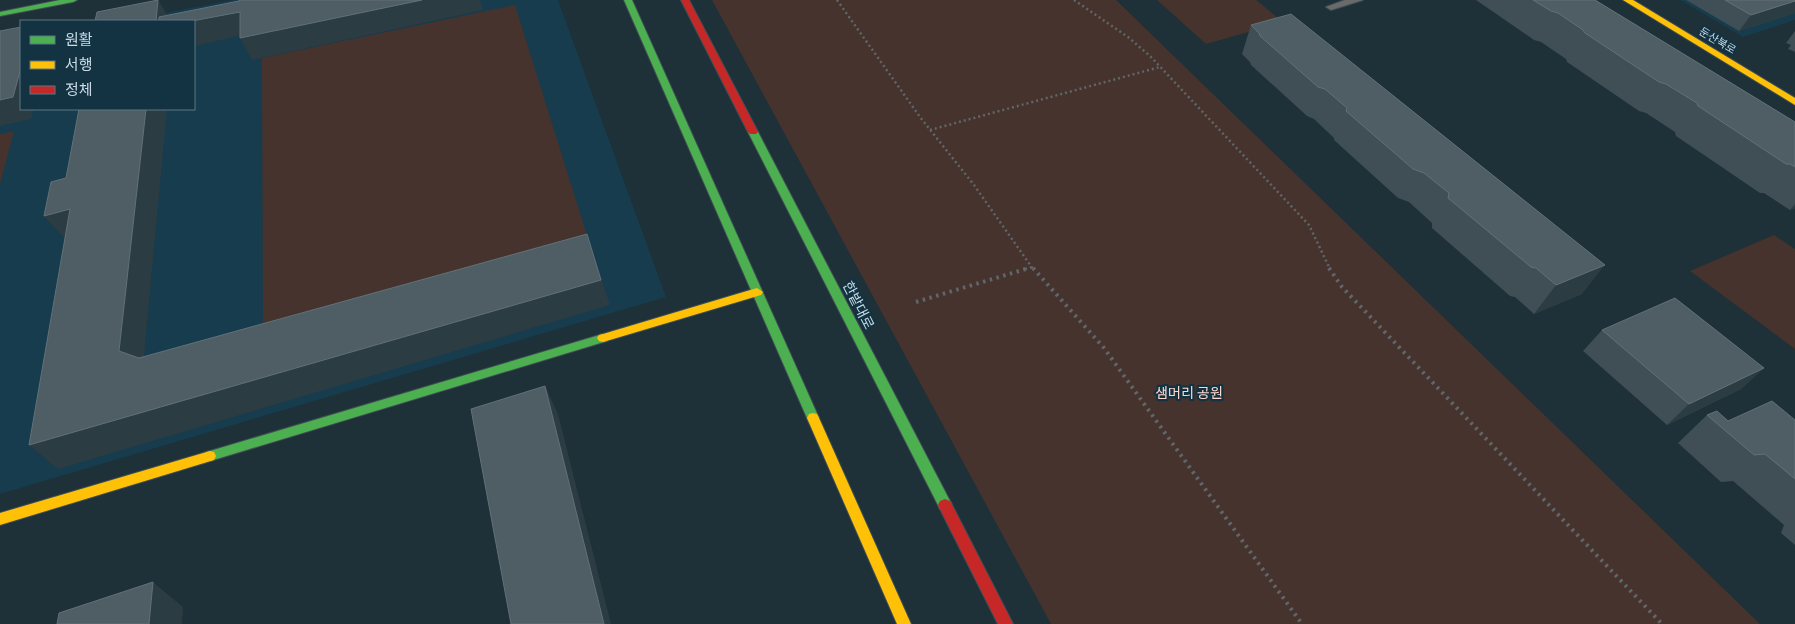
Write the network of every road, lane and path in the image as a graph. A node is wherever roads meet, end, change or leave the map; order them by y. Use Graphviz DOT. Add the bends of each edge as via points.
graph roads {
  1 [pos="73,0"];
  2 [pos="628,0"];
  3 [pos="685,0"];
  4 [pos="836,0"];
  5 [pos="1074,0"];
  6 [pos="1358,0"];
  7 [pos="1627,0"];
  8 [pos="33,4"];
  9 [pos="1331,7"];
  10 [pos="0,14"];
  11 [pos="1160,67"];
  12 [pos="1795,102"];
  13 [pos="930,130"];
  14 [pos="1032,267"];
  15 [pos="757,292"];
  16 [pos="916,302"];
  17 [pos="0,519"];
  18 [pos="904,624"];
  19 [pos="1006,624"];
  20 [pos="1302,624"];
  21 [pos="1662,624"];
  1 -- 8 [label="main road"];
  2 -- 15 [label="main road"];
  3 -- 19 [label="main road, 한밭대로"];
  4 -- 13 [label="path"];
  5 -- 11 [label="path" via="1128,37"];
  6 -- 9 [label="lane"];
  7 -- 12 [label="main road, 둔산북로"];
  8 -- 10 [label="main road"];
  11 -- 13 [label="path"];
  11 -- 21 [label="path" via="1309,225 1329,268 1342,287"];
  13 -- 14 [label="path"];
  14 -- 16 [label="path"];
  14 -- 20 [label="path" via="1104,348"];
  15 -- 17 [label="main road"];
  15 -- 18 [label="main road"];
}
